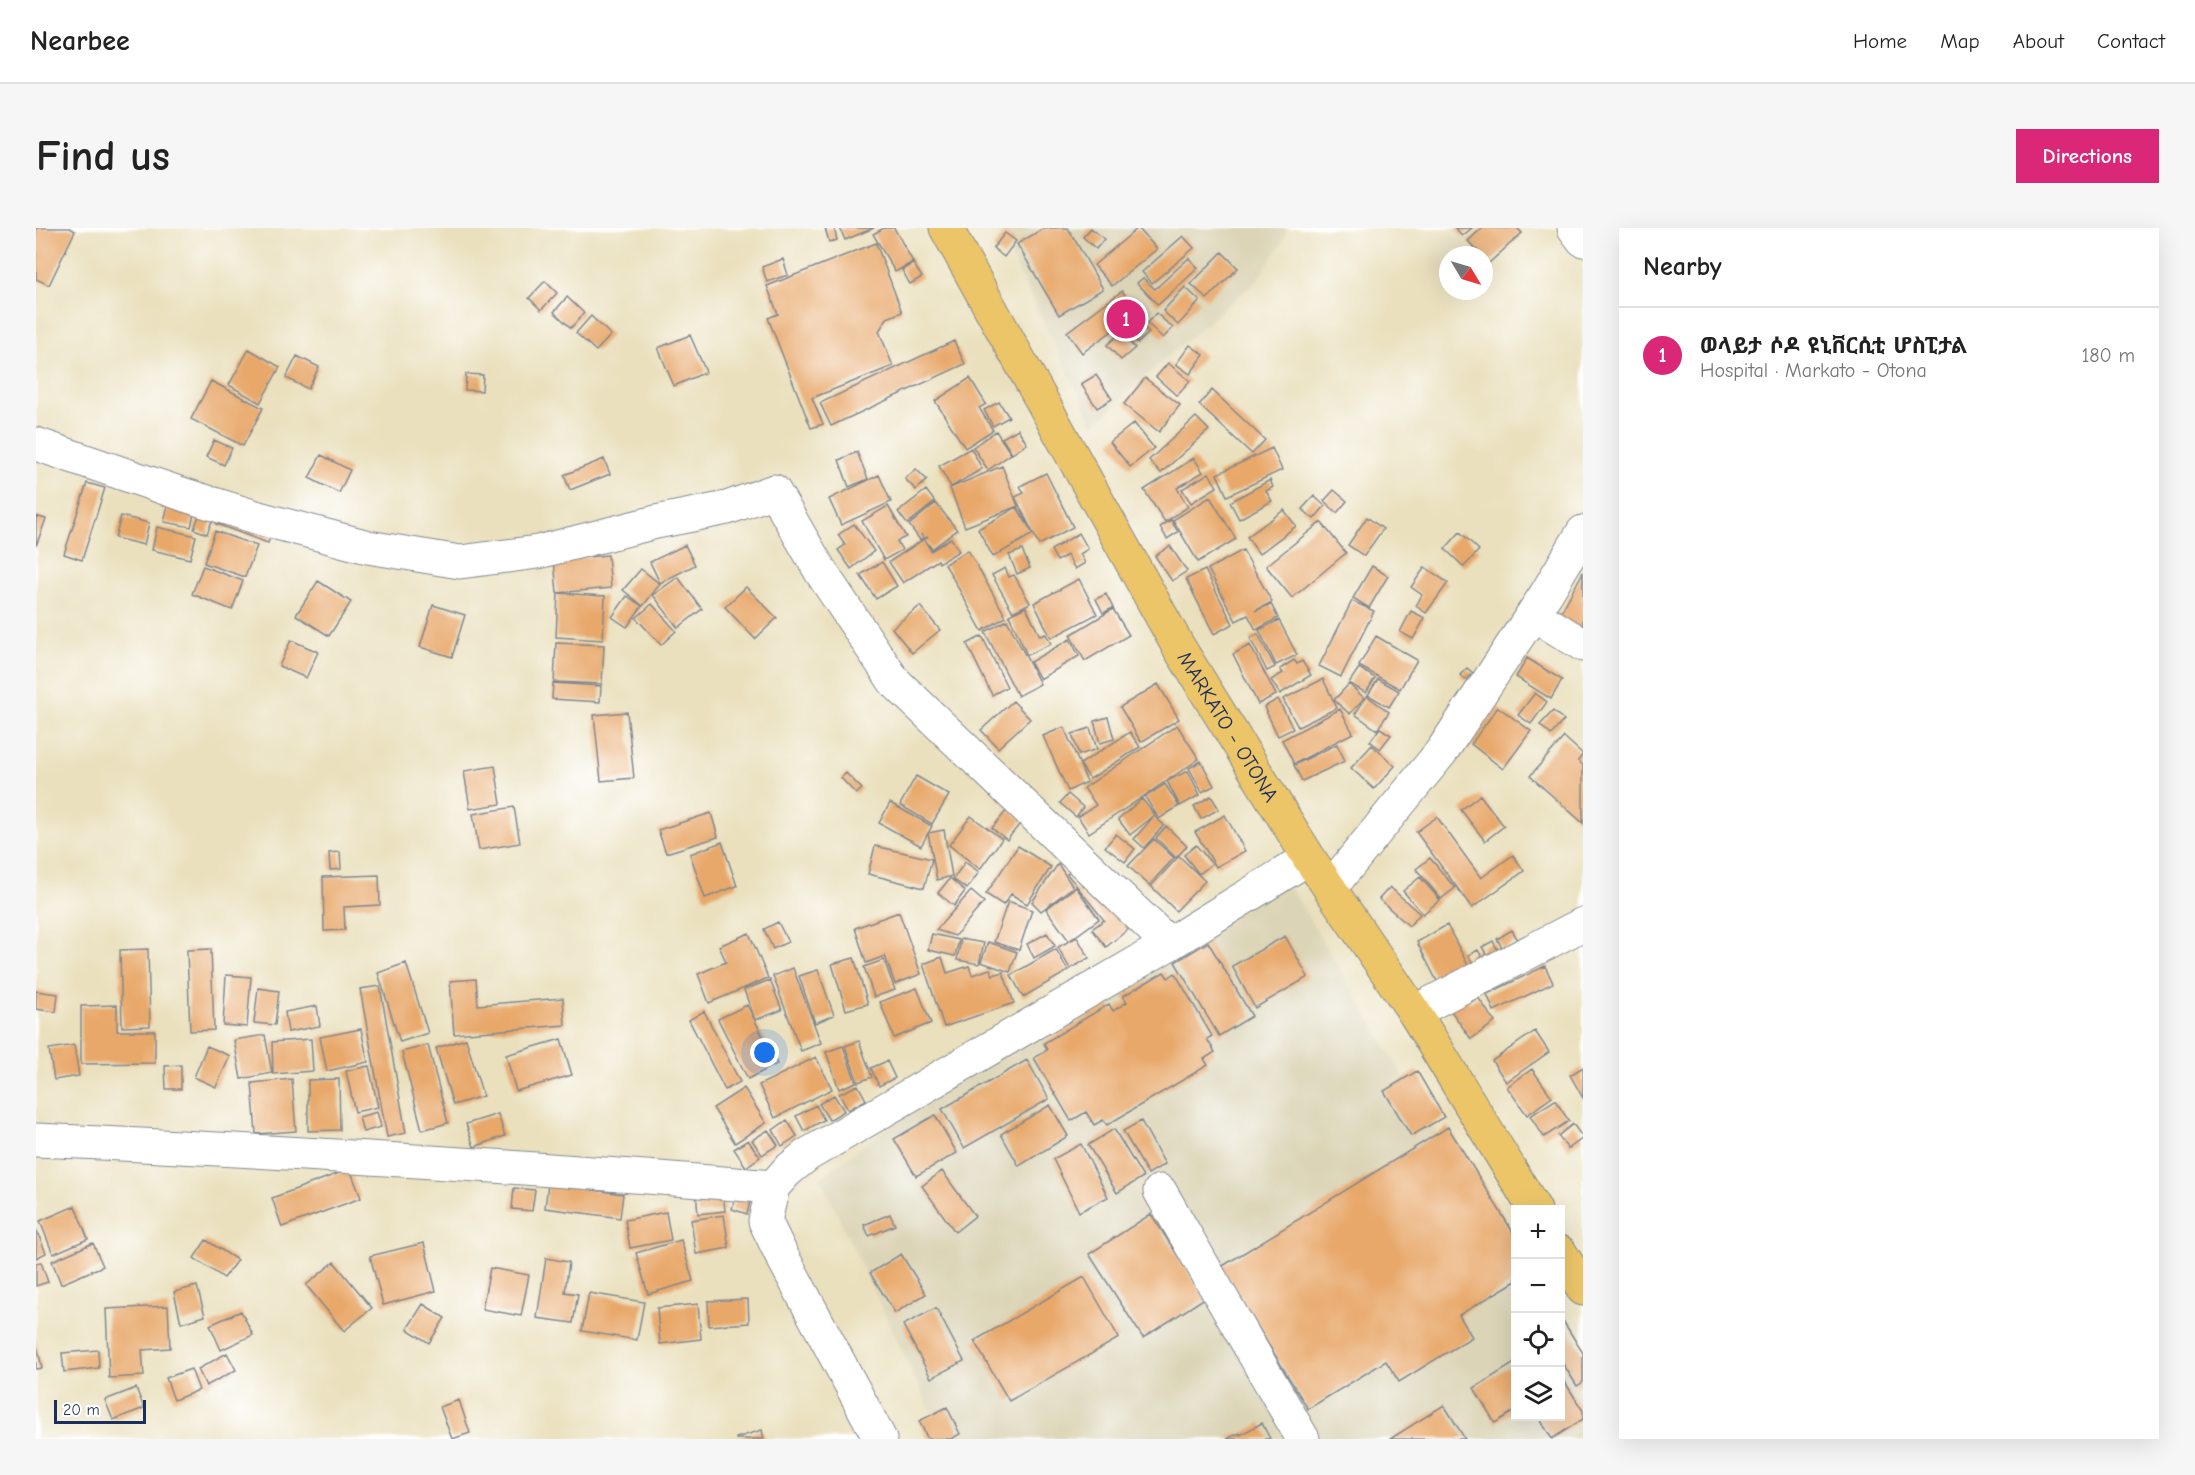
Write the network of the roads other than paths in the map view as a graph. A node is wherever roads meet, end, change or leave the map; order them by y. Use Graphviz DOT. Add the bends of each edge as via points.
graph roads {
  1 [pos="946,228"];
  2 [pos="1574,228"];
  3 [pos="1583,240"];
  4 [pos="36,444"];
  5 [pos="1583,532"];
  6 [pos="1533,614"];
  7 [pos="1583,645"];
  8 [pos="1309,858"];
  9 [pos="1330,888"];
  10 [pos="1583,924"];
  11 [pos="1169,944"];
  12 [pos="1414,1012"];
  13 [pos="36,1140"];
  14 [pos="773,1187"];
  15 [pos="1160,1191"];
  16 [pos="1533,1205"];
  17 [pos="1564,1259"];
  18 [pos="1583,1289"];
  19 [pos="880,1439"];
  20 [pos="1304,1439"];
  1 -- 8 [label="main road, MARKATO - OTONA" via="1178,646"];
  2 -- 3 [label="street"];
  4 -- 11 [label="street" via="262,519 368,547 460,562 538,552 727,508 774,491 821,572 894,681"];
  5 -- 6 [label="street"];
  6 -- 7 [label="street"];
  6 -- 9 [label="street" via="1442,751"];
  8 -- 9 [label="main road, MARKATO - OTONA"];
  8 -- 11 [label="street"];
  9 -- 12 [label="main road, MARKATO - OTONA"];
  10 -- 12 [label="street"];
  11 -- 14 [label="street" via="807,1155"];
  12 -- 16 [label="main road, MARKATO - OTONA"];
  13 -- 14 [label="street" via="447,1162"];
  14 -- 19 [label="street" via="765,1221"];
  15 -- 20 [label="street"];
  17 -- 18 [label="main road"];
}
